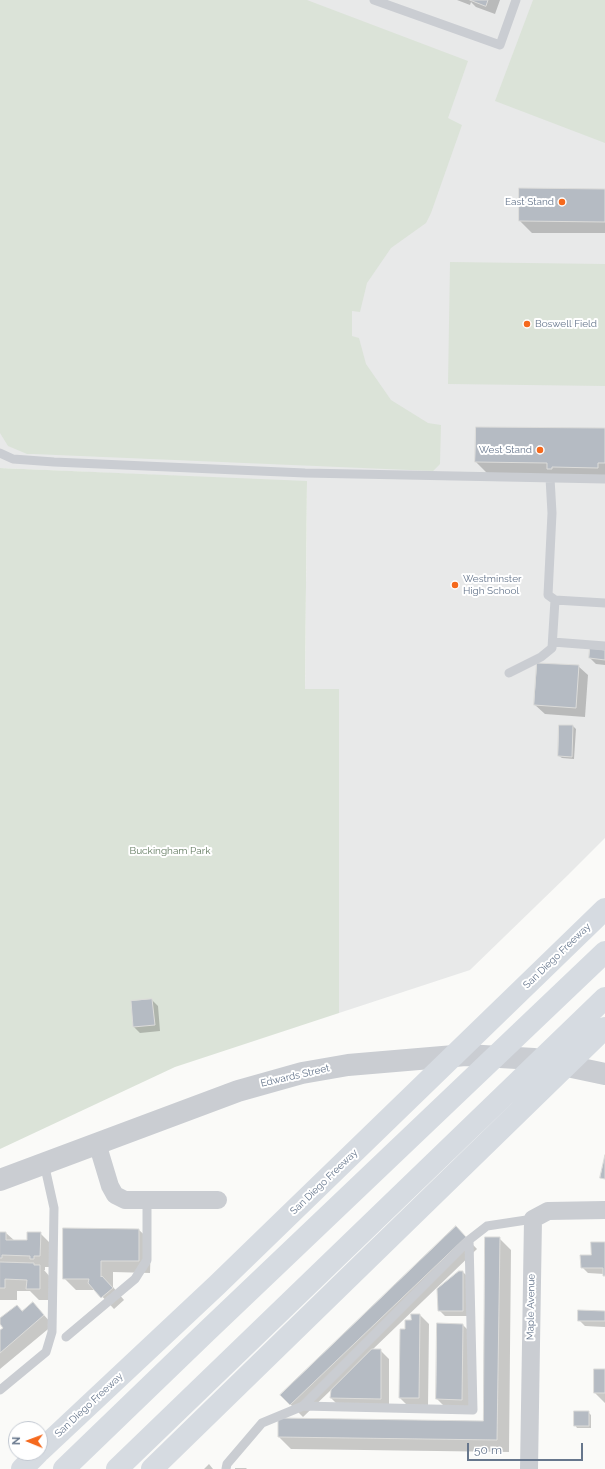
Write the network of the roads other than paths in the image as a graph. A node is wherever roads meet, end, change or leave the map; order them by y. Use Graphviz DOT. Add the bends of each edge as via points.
graph roads {
  1 [pos="374,0"];
  2 [pos="516,0"];
  3 [pos="0,454"];
  4 [pos="550,478"];
  5 [pos="605,479"];
  6 [pos="555,600"];
  7 [pos="605,603"];
  8 [pos="553,642"];
  9 [pos="605,646"];
  10 [pos="509,674"];
  11 [pos="605,910"];
  12 [pos="605,952"];
  13 [pos="605,998"];
  14 [pos="605,1028"];
  15 [pos="605,1074"];
  16 [pos="97,1143"];
  17 [pos="44,1162"];
  18 [pos="0,1180"];
  19 [pos="147,1200"];
  20 [pos="218,1200"];
  21 [pos="605,1210"];
  22 [pos="533,1219"];
  23 [pos="469,1240"];
  24 [pos="66,1337"];
  25 [pos="0,1390"];
  26 [pos="304,1406"];
  27 [pos="48,1444"];
  28 [pos="30,1461"];
  29 [pos="22,1469"];
  30 [pos="64,1469"];
  31 [pos="117,1469"];
  32 [pos="152,1469"];
  33 [pos="226,1469"];
  34 [pos="529,1469"];
  1 -- 2 [label="lane" via="500,45"];
  3 -- 4 [label="lane" via="13,459 109,465 304,473"];
  4 -- 5 [label="lane"];
  4 -- 6 [label="lane" via="552,513 548,595"];
  6 -- 7 [label="lane"];
  6 -- 8 [label="lane"];
  8 -- 9 [label="lane"];
  8 -- 10 [label="lane" via="552,648 541,657"];
  11 -- 27 [label="highway, San Diego Freeway" via="217,1285"];
  12 -- 30 [label="highway"];
  13 -- 31 [label="highway"];
  14 -- 32 [label="highway"];
  15 -- 16 [label="street, Edwards Street" via="534,1059 466,1055 348,1065 302,1073 238,1091"];
  16 -- 17 [label="street, Edwards Street"];
  16 -- 19 [label="street" via="115,1195 125,1200"];
  17 -- 18 [label="street, Edwards Street"];
  17 -- 25 [label="lane" via="54,1208 52,1332 46,1352"];
  19 -- 20 [label="street"];
  19 -- 24 [label="lane" via="146,1260 142,1269 135,1280"];
  21 -- 22 [label="street" via="548,1210"];
  22 -- 23 [label="lane" via="487,1226"];
  22 -- 34 [label="street, Maple Avenue"];
  23 -- 26 [label="lane"];
  23 -- 26 [label="lane" via="473,1410"];
  26 -- 33 [label="lane" via="262,1423 227,1464"];
  28 -- 29 [label="highway, San Diego Freeway"];
}
